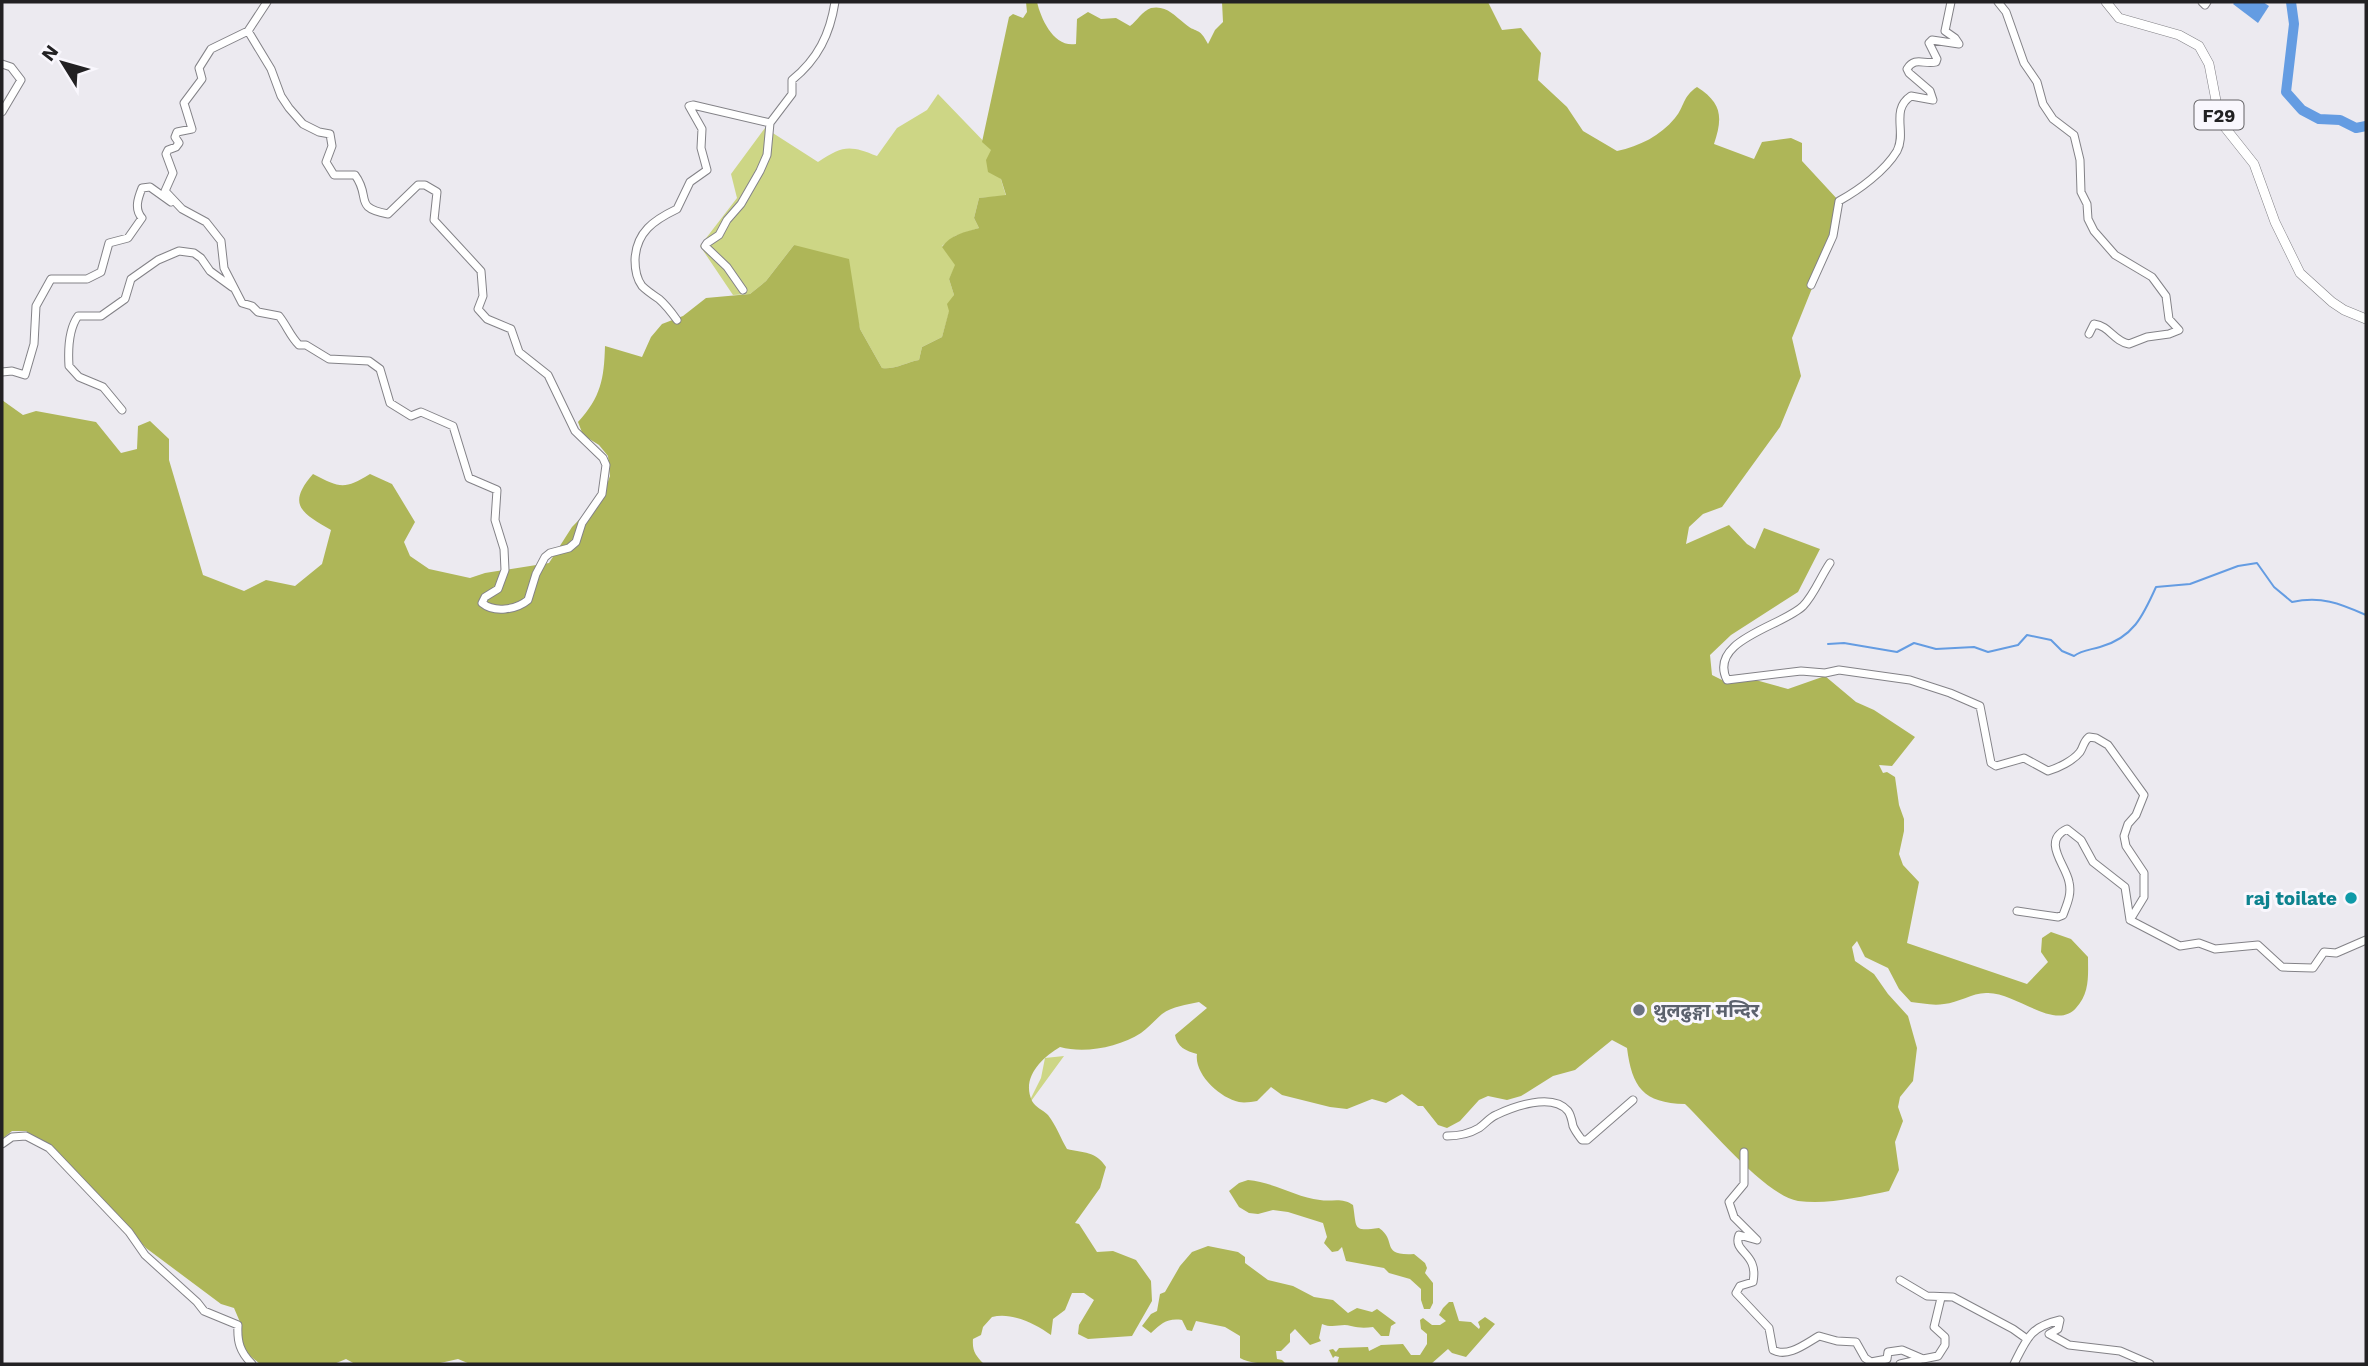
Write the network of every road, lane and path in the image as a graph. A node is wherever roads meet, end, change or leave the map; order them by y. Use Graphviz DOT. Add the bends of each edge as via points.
graph roads {
  1 [pos="267,2"];
  2 [pos="835,2"];
  3 [pos="1951,2"];
  4 [pos="1998,2"];
  5 [pos="2106,2"];
  6 [pos="2202,2"];
  7 [pos="2207,2"];
  8 [pos="248,31"];
  9 [pos="2,64"];
  10 [pos="2,112"];
  11 [pos="770,123"];
  12 [pos="182,209"];
  13 [pos="1811,285"];
  14 [pos="233,287"];
  15 [pos="743,290"];
  16 [pos="2366,318"];
  17 [pos="677,320"];
  18 [pos="2089,334"];
  19 [pos="2,372"];
  20 [pos="122,410"];
  21 [pos="1829,564"];
  22 [pos="2017,911"];
  23 [pos="2130,920"];
  24 [pos="2366,940"];
  25 [pos="1633,1100"];
  26 [pos="1447,1136"];
  27 [pos="2,1144"];
  28 [pos="1744,1152"];
  29 [pos="1900,1280"];
  30 [pos="1941,1298"];
  31 [pos="2026,1339"];
  32 [pos="1923,1359"];
  33 [pos="252,1364"];
  34 [pos="1900,1364"];
  35 [pos="2014,1364"];
  36 [pos="2150,1364"];
  1 -- 8 [label="street"];
  2 -- 11 [label="street" via="827,38 792,79 792,94"];
  3 -- 13 [label="street" via="1945,31 1959,44 1932,40 1936,62 1920,60 1907,69 1933,100 1911,96 1901,105 1897,151 1878,173 1839,201 1833,236"];
  4 -- 18 [label="street" via="2043,104 2053,119 2074,135 2081,192 2094,231 2115,255 2152,277 2166,296 2169,319 2179,330 2129,344 2101,325 2094,324"];
  5 -- 16 [label="main road, F29" via="2119,18 2179,35 2199,46 2209,64 2223,125 2254,164 2274,222 2300,273 2332,302"];
  6 -- 7 [label="street"];
  8 -- 12 [label="street" via="211,49 199,68 202,79 184,103 192,130 177,132 179,143 166,154 173,173 165,191"];
  8 -- 14 [label="street" via="289,108 311,129 330,134 332,146 326,162 334,175 355,175 371,210 388,214 418,185 437,192 434,220 481,271 483,296 478,309 487,319 511,329 519,352 548,375 575,431 603,458 602,494 582,523 576,542 550,553 541,563 528,600 494,610 482,603 498,589 505,570 495,520 497,490 469,478 453,426 421,412 411,416 390,404 380,369 369,361 329,359 299,345 279,316 242,303"];
  9 -- 10 [label="street" via="11,67 21,80"];
  11 -- 15 [label="street" via="767,155 760,171 719,235 705,246"];
  11 -- 17 [label="street" via="689,106 702,129 707,170 690,182 677,209 644,231 635,262 642,285"];
  12 -- 14 [label="street" via="206,222 220,241"];
  12 -- 19 [label="street" via="150,187 142,188 137,200 142,218 128,238 109,243 102,272 87,279 51,279 36,306 34,344 24,375"];
  14 -- 20 [label="street" via="194,253 179,251 131,279 125,299 101,316 78,316 68,349 69,366 79,377 103,387"];
  21 -- 23 [label="street" via="1803,606 1737,643 1726,656 1723,672 1727,680 1839,670 1910,680 1951,693 1980,706 1991,763 1996,766 2025,758 2048,771 2077,755 2089,737 2108,745 2144,795 2124,835 2144,873 2144,897"];
  22 -- 23 [label="street" via="2063,915 2070,896 2069,881 2055,844 2067,829 2081,840 2093,863 2125,887"];
  23 -- 24 [label="street" via="2180,946 2258,945 2282,967 2313,968 2325,952 2336,953"];
  25 -- 26 [label="street" via="1587,1140 1573,1127 1568,1111 1544,1102 1523,1102 1466,1134"];
  27 -- 33 [label="street" via="26,1136 49,1148 129,1231 136,1245 204,1311 239,1325 237,1339"];
  28 -- 32 [label="street" via="1745,1184 1729,1202 1734,1217 1757,1240 1739,1235 1738,1246 1754,1263 1755,1272 1753,1282 1740,1286 1736,1293 1769,1328 1773,1350 1788,1353 1819,1336 1856,1342 1871,1362 1902,1350"];
  29 -- 30 [label="street" via="1927,1296"];
  30 -- 31 [label="street" via="1953,1297"];
  30 -- 32 [label="street" via="1934,1327 1945,1337 1945,1345 1938,1356"];
  31 -- 35 [label="street"];
  31 -- 36 [label="street" via="2042,1324 2060,1320 2058,1329 2049,1334 2069,1345 2120,1351"];
  32 -- 34 [label="street"];
}
